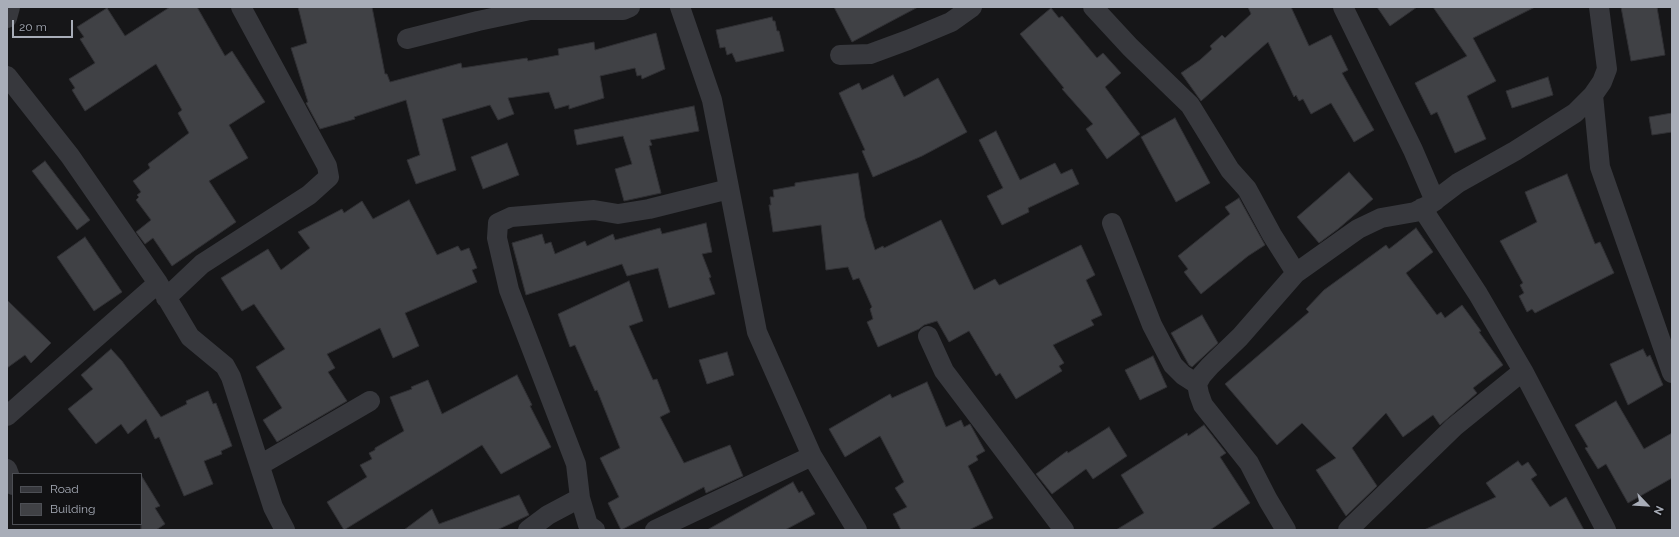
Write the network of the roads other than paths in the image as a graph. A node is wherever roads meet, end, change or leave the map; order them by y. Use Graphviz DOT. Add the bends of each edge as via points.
graph roads {
  1 [pos="10,7"];
  2 [pos="241,7"];
  3 [pos="630,7"];
  4 [pos="680,7"];
  5 [pos="972,7"];
  6 [pos="1093,7"];
  7 [pos="1342,7"];
  8 [pos="1598,7"];
  9 [pos="7,18"];
  10 [pos="407,39"];
  11 [pos="840,55"];
  12 [pos="7,76"];
  13 [pos="1593,95"];
  14 [pos="729,189"];
  15 [pos="1428,204"];
  16 [pos="1112,223"];
  17 [pos="1296,273"];
  18 [pos="162,290"];
  19 [pos="928,336"];
  20 [pos="1523,371"];
  21 [pos="1672,373"];
  22 [pos="1197,384"];
  23 [pos="370,401"];
  24 [pos="7,416"];
  25 [pos="812,456"];
  26 [pos="260,466"];
  27 [pos="7,469"];
  28 [pos="12,482"];
  29 [pos="12,490"];
  30 [pos="580,498"];
  31 [pos="7,500"];
  32 [pos="285,530"];
  33 [pos="528,530"];
  34 [pos="595,530"];
  35 [pos="655,530"];
  36 [pos="857,530"];
  37 [pos="1064,530"];
  38 [pos="1286,530"];
  39 [pos="1348,530"];
  40 [pos="1606,530"];
  1 -- 9 [label="street"];
  2 -- 18 [label="street" via="327,166 329,177 309,195"];
  3 -- 10 [label="street" via="623,10 530,10"];
  4 -- 14 [label="street" via="712,100"];
  5 -- 11 [label="street" via="951,22 870,54"];
  6 -- 17 [label="street" via="1190,105 1230,170 1247,189"];
  7 -- 15 [label="street" via="1413,150"];
  8 -- 13 [label="street" via="1607,69"];
  12 -- 18 [label="street" via="70,156"];
  13 -- 15 [label="street" via="1575,113 1458,183"];
  13 -- 21 [label="street" via="1600,167"];
  14 -- 25 [label="street" via="757,332"];
  14 -- 30 [label="street" via="618,214 594,210 511,217 498,223 497,238 509,290 576,464"];
  15 -- 17 [label="street" via="1415,212 1381,218 1358,229"];
  15 -- 20 [label="street"];
  16 -- 22 [label="street" via="1152,325 1173,365"];
  17 -- 22 [label="street" via="1240,337 1210,366"];
  18 -- 24 [label="street"];
  18 -- 26 [label="street" via="190,337 225,366 231,377"];
  19 -- 37 [label="street" via="944,371"];
  20 -- 39 [label="street" via="1454,427"];
  20 -- 40 [label="street"];
  22 -- 38 [label="street" via="1203,405 1249,463"];
  23 -- 26 [label="street"];
  25 -- 35 [label="street"];
  25 -- 36 [label="street"];
  26 -- 32 [label="street" via="273,507"];
  27 -- 28 [label="street"];
  29 -- 31 [label="street"];
  30 -- 33 [label="street" via="548,515"];
  30 -- 34 [label="street" via="588,525"];
}
